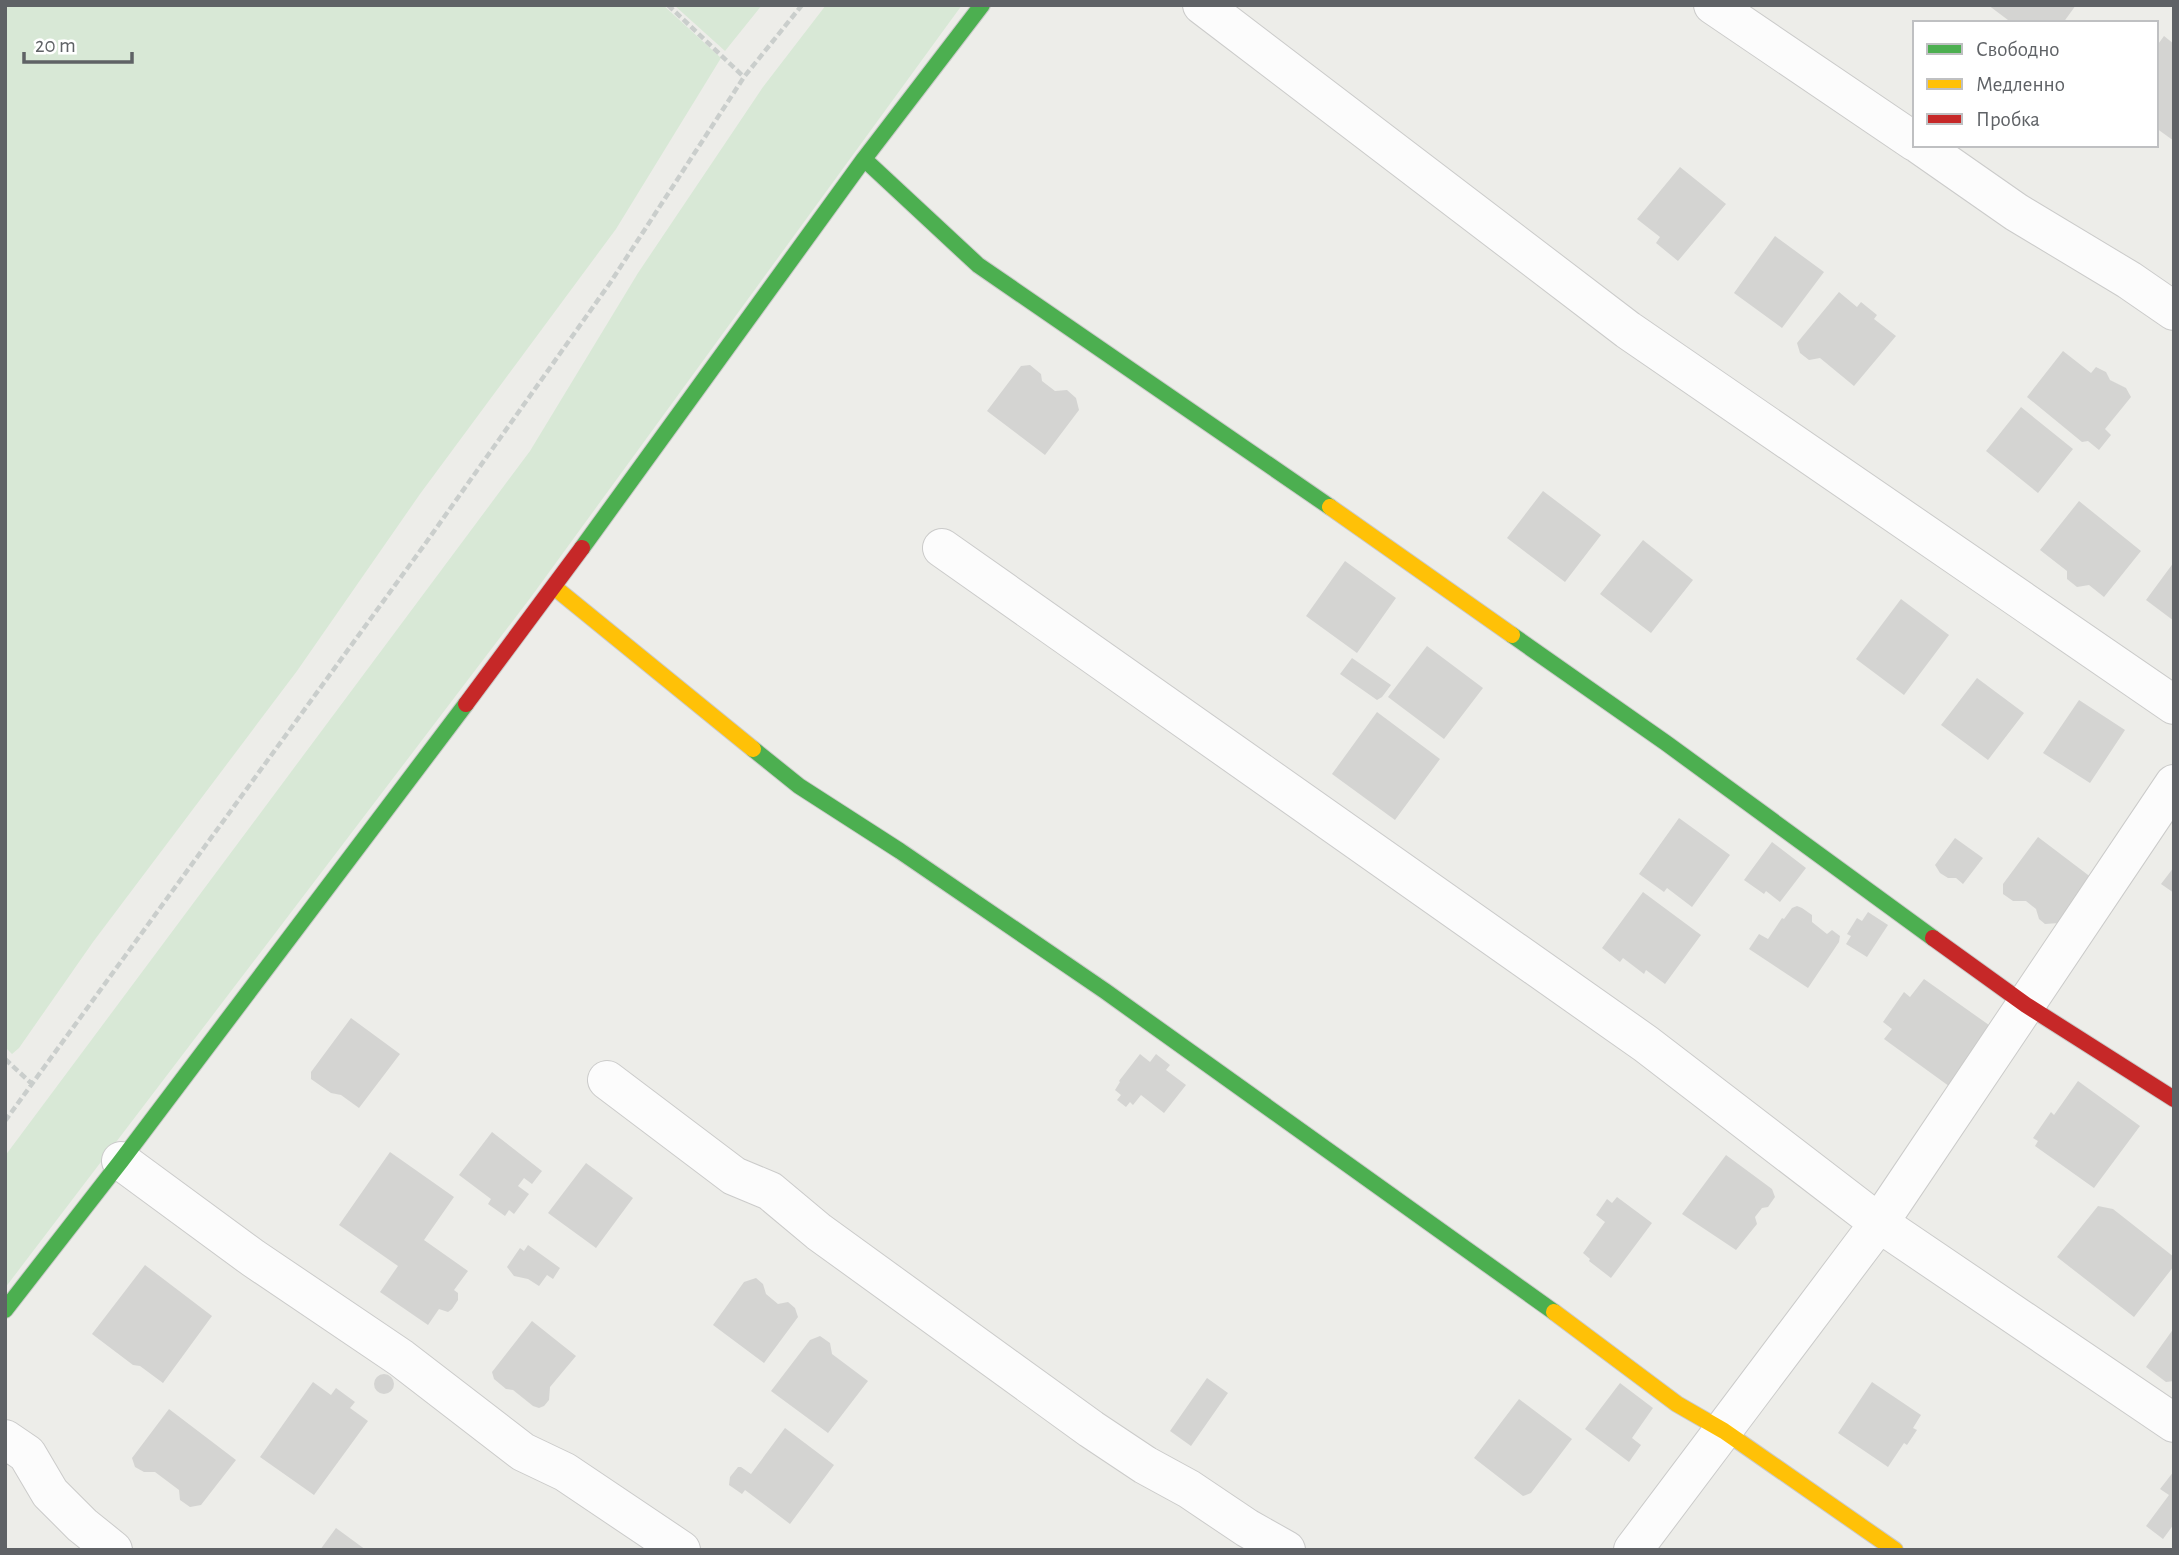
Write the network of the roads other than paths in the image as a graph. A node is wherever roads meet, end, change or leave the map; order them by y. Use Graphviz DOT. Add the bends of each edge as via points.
graph roads {
  1 [pos="982,5"];
  2 [pos="1202,5"];
  3 [pos="1713,5"];
  4 [pos="1913,141"];
  5 [pos="1923,147"];
  6 [pos="864,159"];
  7 [pos="2174,312"];
  8 [pos="942,548"];
  9 [pos="554,587"];
  10 [pos="2174,705"];
  11 [pos="2174,784"];
  12 [pos="2026,1005"];
  13 [pos="607,1080"];
  14 [pos="2174,1098"];
  15 [pos="121,1161"];
  16 [pos="1879,1223"];
  17 [pos="5,1310"];
  18 [pos="2174,1423"];
  19 [pos="1724,1431"];
  20 [pos="5,1439"];
  21 [pos="113,1550"];
  22 [pos="681,1550"];
  23 [pos="1286,1550"];
  24 [pos="1633,1550"];
  25 [pos="1895,1550"];
  1 -- 6 [label="street"];
  2 -- 10 [label="street" via="1628,330"];
  3 -- 4 [label="street"];
  5 -- 7 [label="street"];
  6 -- 9 [label="street"];
  6 -- 12 [label="street" via="978,265 1644,728"];
  8 -- 16 [label="street" via="1646,1044"];
  9 -- 15 [label="street"];
  9 -- 19 [label="street" via="799,786 1105,991 1556,1312 1677,1404"];
  11 -- 12 [label="street"];
  12 -- 14 [label="street"];
  12 -- 16 [label="street"];
  13 -- 23 [label="street" via="734,1176 770,1191 1091,1429"];
  15 -- 17 [label="street"];
  15 -- 22 [label="street" via="401,1358 523,1452 565,1472"];
  16 -- 18 [label="street"];
  16 -- 19 [label="street"];
  19 -- 24 [label="street"];
  19 -- 25 [label="street"];
  20 -- 21 [label="street" via="27,1454 50,1493"];
}
